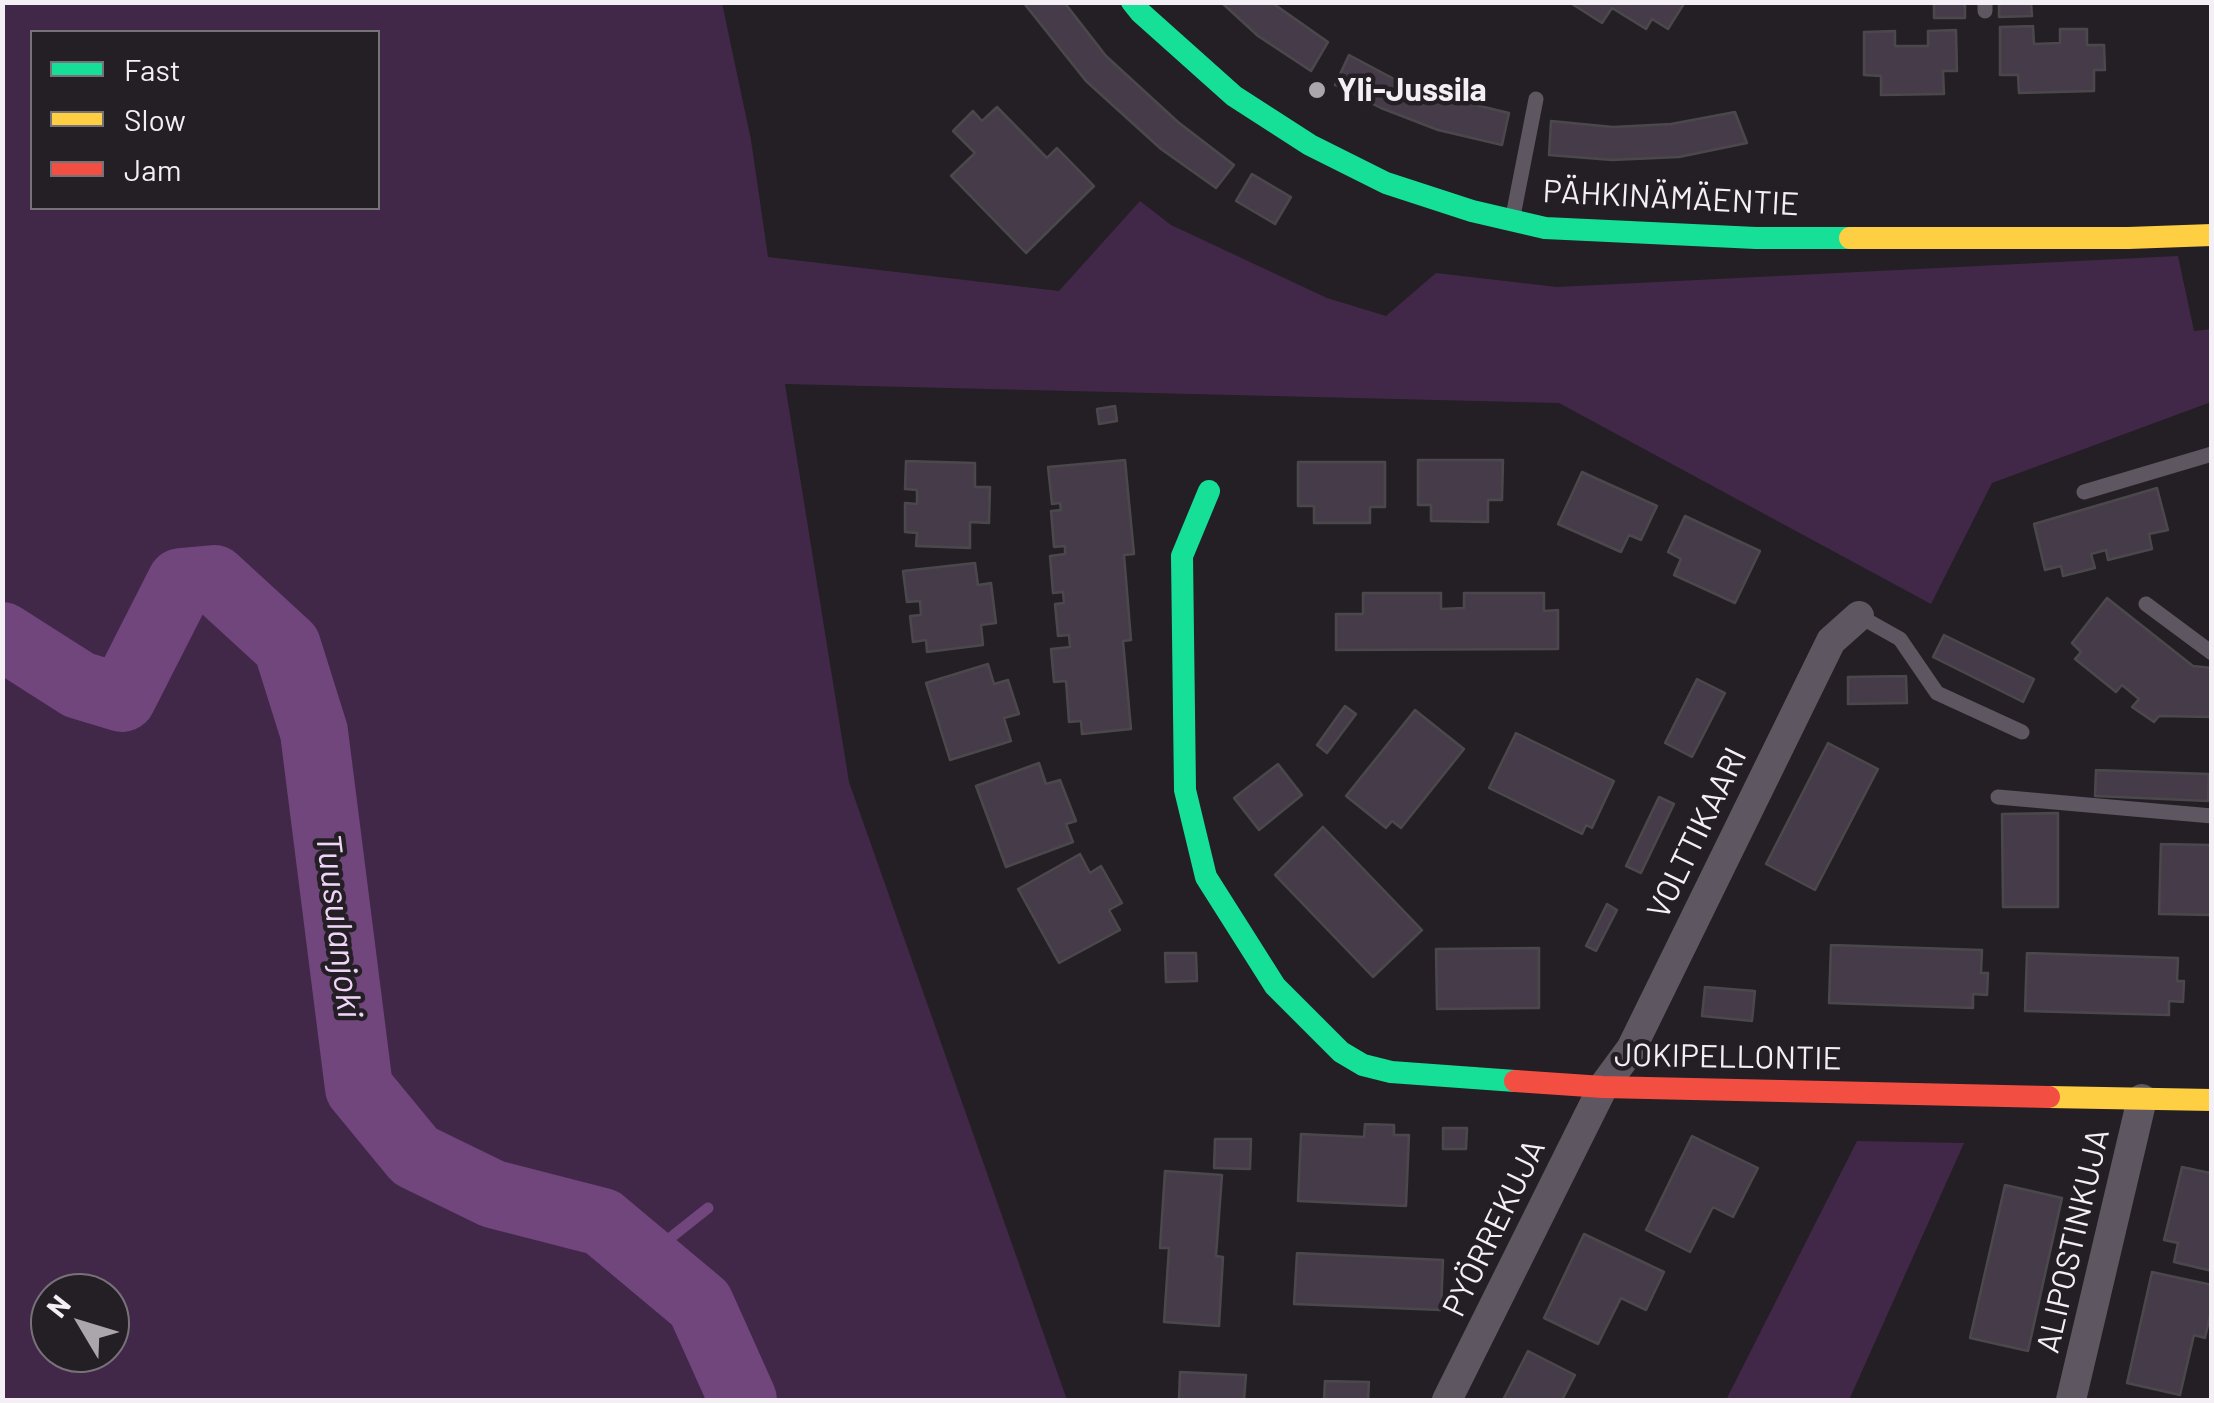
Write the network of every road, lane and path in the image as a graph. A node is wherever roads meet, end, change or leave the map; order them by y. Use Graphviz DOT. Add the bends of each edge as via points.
graph roads {
  1 [pos="1132,2"];
  2 [pos="1536,98"];
  3 [pos="1512,220"];
  4 [pos="2212,235"];
  5 [pos="2212,454"];
  6 [pos="1209,491"];
  7 [pos="2084,492"];
  8 [pos="2146,604"];
  9 [pos="1860,616"];
  10 [pos="2212,653"];
  11 [pos="2022,732"];
  12 [pos="1998,797"];
  13 [pos="2212,816"];
  14 [pos="1603,1087"];
  15 [pos="2142,1098"];
  16 [pos="2212,1100"];
  17 [pos="1447,1400"];
  18 [pos="2071,1400"];
  1 -- 3 [label="street, PÄHKINÄMÄENTIE" via="1234,96 1310,144 1386,182"];
  2 -- 3 [label="lane"];
  3 -- 4 [label="street, PÄHKINÄMÄENTIE" via="1545,228 1756,238"];
  5 -- 7 [label="lane"];
  6 -- 14 [label="street, JOKIPELLONTIE" via="1182,556 1184,790 1206,878 1275,986 1341,1052 1363,1064 1391,1072"];
  8 -- 10 [label="lane"];
  9 -- 11 [label="lane" via="1900,639 1938,692"];
  9 -- 14 [label="street, VOLTTIKAARI" via="1831,640 1631,1049"];
  12 -- 13 [label="lane"];
  14 -- 15 [label="street, JOKIPELLONTIE"];
  14 -- 17 [label="street, PYÖRREKUJA"];
  15 -- 16 [label="street, JOKIPELLONTIE"];
  15 -- 18 [label="street, ALIPOSTINKUJA"];
}
